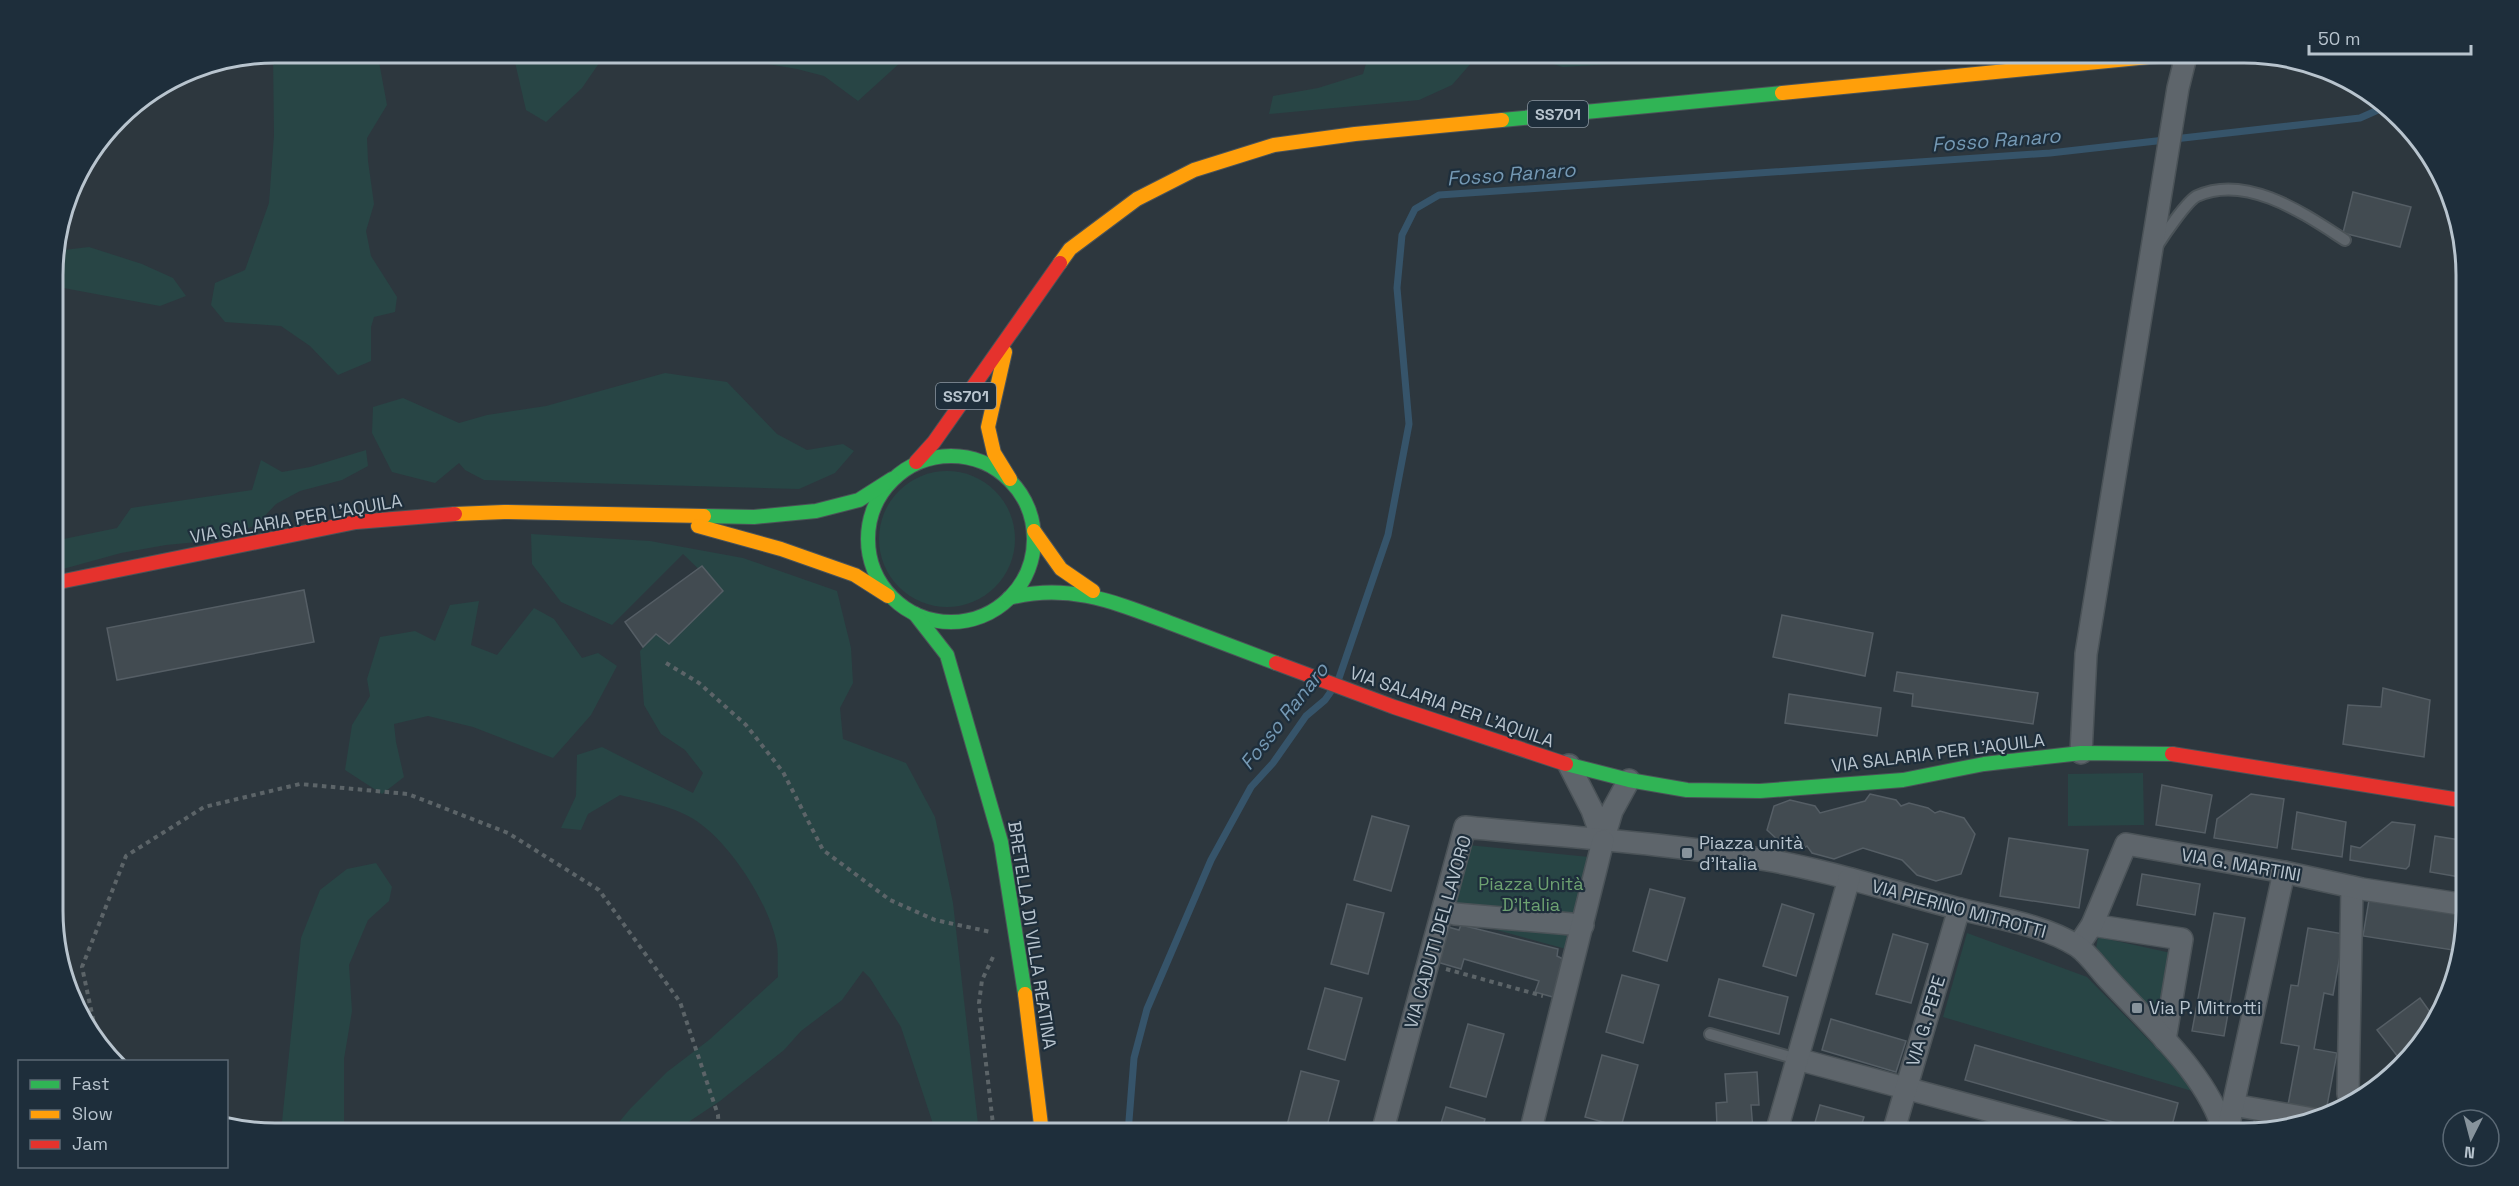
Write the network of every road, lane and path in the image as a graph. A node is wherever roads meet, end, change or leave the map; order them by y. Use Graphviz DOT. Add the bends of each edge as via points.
graph roads {
  1 [pos="2085,63"];
  2 [pos="2177,63"];
  3 [pos="2345,240"];
  4 [pos="2151,253"];
  5 [pos="1015,328"];
  6 [pos="916,462"];
  7 [pos="892,479"];
  8 [pos="1010,479"];
  9 [pos="655,513"];
  10 [pos="1034,531"];
  11 [pos="63,581"];
  12 [pos="892,598"];
  13 [pos="1009,598"];
  14 [pos="1117,603"];
  15 [pos="915,614"];
  16 [pos="985,615"];
  17 [pos="973,633"];
  18 [pos="666,663"];
  19 [pos="964,664"];
  20 [pos="963,711"];
  21 [pos="2081,753"];
  22 [pos="1569,765"];
  23 [pos="1629,780"];
  24 [pos="2456,799"];
  25 [pos="1603,841"];
  26 [pos="2283,872"];
  27 [pos="1849,879"];
  28 [pos="2352,887"];
  29 [pos="2456,903"];
  30 [pos="1959,909"];
  31 [pos="1443,910"];
  32 [pos="1582,925"];
  33 [pos="2092,925"];
  34 [pos="1016,934"];
  35 [pos="2078,946"];
  36 [pos="1428,964"];
  37 [pos="1564,1002"];
  38 [pos="93,1020"];
  39 [pos="1710,1034"];
  40 [pos="2164,1040"];
  41 [pos="1797,1059"];
  42 [pos="1905,1089"];
  43 [pos="2349,1096"];
  44 [pos="2233,1104"];
  45 [pos="2298,1116"];
  46 [pos="718,1123"];
  47 [pos="993,1123"];
  48 [pos="1041,1123"];
  49 [pos="1385,1123"];
  50 [pos="1533,1123"];
  51 [pos="1779,1123"];
  52 [pos="1896,1123"];
  53 [pos="2035,1123"];
  54 [pos="2222,1123"];
  55 [pos="2228,1123"];
  1 -- 5 [label="main road, SS701" via="1274,145 1194,170 1137,199 1070,249"];
  2 -- 4 [label="street" via="2175,104"];
  3 -- 4 [label="lane" via="2299,210 2256,192 2222,190 2195,196"];
  4 -- 21 [label="street" via="2086,654"];
  5 -- 6 [label="main road, SS701"];
  5 -- 8 [label="main road, SS701" via="1002,360 988,427 994,453"];
  6 -- 7 [label="main road"];
  6 -- 8 [label="main road" via="940,456 966,456"];
  7 -- 9 [label="main road" via="859,501 816,511 754,517"];
  7 -- 12 [label="main road" via="876,500 868,525 868,552 876,577"];
  8 -- 10 [label="main road" via="1027,503"];
  9 -- 11 [label="main road, VIA SALARIA PER L'AQUILA" via="482,513 356,522"];
  9 -- 12 [label="main road" via="855,575"];
  10 -- 13 [label="main road" via="1033,556 1024,579"];
  10 -- 14 [label="main road, VIA SALARIA PER L'AQUILA" via="1061,569"];
  12 -- 15 [label="main road"];
  13 -- 14 [label="main road, VIA SALARIA PER L'AQUILA" via="1053,589"];
  13 -- 16 [label="main road"];
  14 -- 22 [label="main road, VIA SALARIA PER L'AQUILA" via="1394,707"];
  15 -- 16 [label="main road" via="938,621 962,621"];
  15 -- 20 [label="main road, BRETELLA DI VILLA REATINA" via="947,656"];
  16 -- 17 [label="main road"];
  18 -- 34 [label="path" via="699,683 746,725 783,772 823,850 890,900 926,916 983,931"];
  19 -- 20 [label="main road"];
  20 -- 34 [label="main road, BRETELLA DI VILLA REATINA" via="1001,842"];
  21 -- 23 [label="main road, VIA SALARIA PER L'AQUILA" via="1984,764 1903,780 1760,791 1687,790"];
  21 -- 24 [label="main road, VIA SALARIA PER L'AQUILA" via="2168,753"];
  22 -- 23 [label="main road, VIA SALARIA PER L'AQUILA"];
  22 -- 25 [label="street"];
  23 -- 25 [label="street" via="1612,811"];
  25 -- 27 [label="street, VIA PIERINO MITROTTI" via="1769,860"];
  25 -- 31 [label="street, VIA CADUTI DEL LAVORO" via="1465,827"];
  25 -- 32 [label="street"];
  26 -- 28 [label="street, VIA G. MARTINI"];
  26 -- 33 [label="street, VIA G. MARTINI" via="2126,844"];
  26 -- 44 [label="street"];
  27 -- 30 [label="street, VIA PIERINO MITROTTI"];
  27 -- 41 [label="street"];
  28 -- 29 [label="street, VIA G. MARTINI"];
  28 -- 43 [label="street"];
  30 -- 35 [label="street, VIA PIERINO MITROTTI" via="2013,921"];
  30 -- 42 [label="street, VIA G. PEPE"];
  31 -- 32 [label="street"];
  31 -- 36 [label="street, VIA CADUTI DEL LAVORO"];
  32 -- 37 [label="street"];
  33 -- 35 [label="street, VIA G. MARTINI"];
  33 -- 40 [label="street" via="2182,939"];
  34 -- 47 [label="path" via="996,950 982,980 979,1003"];
  34 -- 48 [label="main road, BRETELLA DI VILLA REATINA"];
  35 -- 40 [label="street, VIA PIERINO MITROTTI"];
  36 -- 37 [label="path"];
  36 -- 49 [label="street, VIA CADUTI DEL LAVORO"];
  37 -- 50 [label="street"];
  38 -- 46 [label="path" via="82,968 126,856 204,807 300,784 408,794 508,833 600,890 680,1002"];
  39 -- 41 [label="lane"];
  40 -- 54 [label="street, VIA PIERINO MITROTTI" via="2201,1085"];
  41 -- 42 [label="street"];
  41 -- 51 [label="street"];
  42 -- 52 [label="street, VIA G. PEPE"];
  42 -- 53 [label="street"];
  44 -- 45 [label="street"];
  44 -- 55 [label="street"];
}
